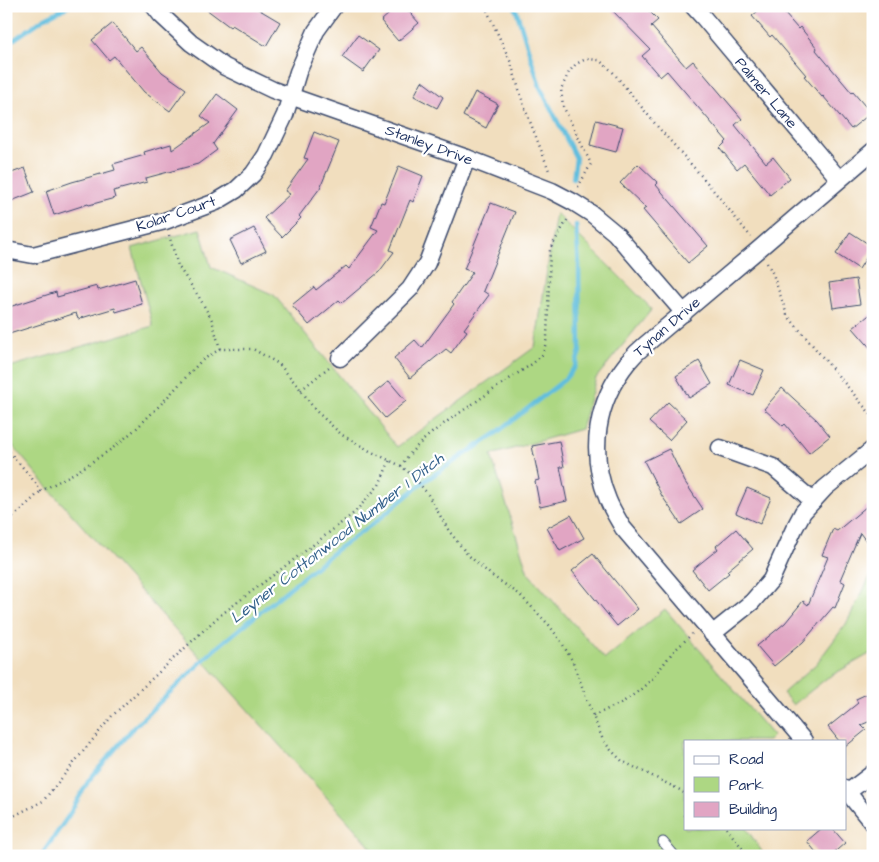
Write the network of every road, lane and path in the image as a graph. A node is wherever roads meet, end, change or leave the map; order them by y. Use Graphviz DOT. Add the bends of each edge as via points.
graph roads {
  1 [pos="154,6"];
  2 [pos="334,6"];
  3 [pos="485,6"];
  4 [pos="693,6"];
  5 [pos="290,95"];
  6 [pos="873,151"];
  7 [pos="467,158"];
  8 [pos="550,175"];
  9 [pos="840,180"];
  10 [pos="577,188"];
  11 [pos="569,216"];
  12 [pos="169,234"];
  13 [pos="751,238"];
  14 [pos="6,250"];
  15 [pos="766,262"];
  16 [pos="684,313"];
  17 [pos="220,349"];
  18 [pos="340,358"];
  19 [pos="320,374"];
  20 [pos="301,390"];
  21 [pos="873,417"];
  22 [pos="6,448"];
  23 [pos="720,448"];
  24 [pos="873,449"];
  25 [pos="390,460"];
  26 [pos="401,466"];
  27 [pos="41,491"];
  28 [pos="813,501"];
  29 [pos="6,524"];
  30 [pos="692,634"];
  31 [pos="712,634"];
  32 [pos="593,716"];
  33 [pos="803,740"];
  34 [pos="873,773"];
  35 [pos="846,791"];
  36 [pos="684,793"];
  37 [pos="6,820"];
  38 [pos="873,824"];
  39 [pos="728,830"];
  40 [pos="664,842"];
  41 [pos="675,856"];
  42 [pos="748,856"];
  1 -- 5 [label="street, Stanley Drive" via="191,43 225,67"];
  2 -- 5 [label="street" via="316,31"];
  3 -- 8 [label="path" via="511,63"];
  4 -- 9 [label="street, Palmer Lane"];
  5 -- 7 [label="street, Stanley Drive"];
  5 -- 14 [label="street, Kolar Court" via="266,155 253,174 216,202 165,221 34,255"];
  6 -- 9 [label="street, Tynan Drive"];
  7 -- 16 [label="street, Stanley Drive" via="552,191 592,214 615,233"];
  7 -- 18 [label="street" via="427,263 415,282"];
  9 -- 16 [label="street, Tynan Drive"];
  10 -- 13 [label="path" via="591,164 563,106 562,89 576,64 586,59 599,60 612,71"];
  11 -- 26 [label="path" via="550,249 548,338 543,354 447,421"];
  12 -- 17 [label="path" via="178,266 212,320"];
  15 -- 21 [label="path" via="787,315"];
  16 -- 31 [label="street, Tynan Drive" via="644,345 616,379 602,406 596,438 599,471 608,500 623,528"];
  17 -- 20 [label="path" via="253,349 280,364"];
  17 -- 27 [label="path" via="201,361 138,428 113,448"];
  19 -- 20 [label="path"];
  20 -- 25 [label="path" via="315,410 342,435"];
  22 -- 27 [label="path"];
  23 -- 28 [label="street" via="773,467"];
  24 -- 28 [label="street"];
  25 -- 26 [label="path"];
  25 -- 37 [label="path" via="379,485 354,513 218,617 112,716 43,801"];
  26 -- 32 [label="path" via="426,493 467,554 518,594 549,625 573,662"];
  27 -- 29 [label="path"];
  28 -- 31 [label="street" via="803,512 771,580 752,602"];
  30 -- 32 [label="path" via="638,691"];
  31 -- 33 [label="street, Tynan Drive"];
  32 -- 36 [label="path" via="603,740 622,761"];
  34 -- 35 [label="street"];
  35 -- 38 [label="street"];
  39 -- 42 [label="path"];
  40 -- 41 [label="lane"];
}
